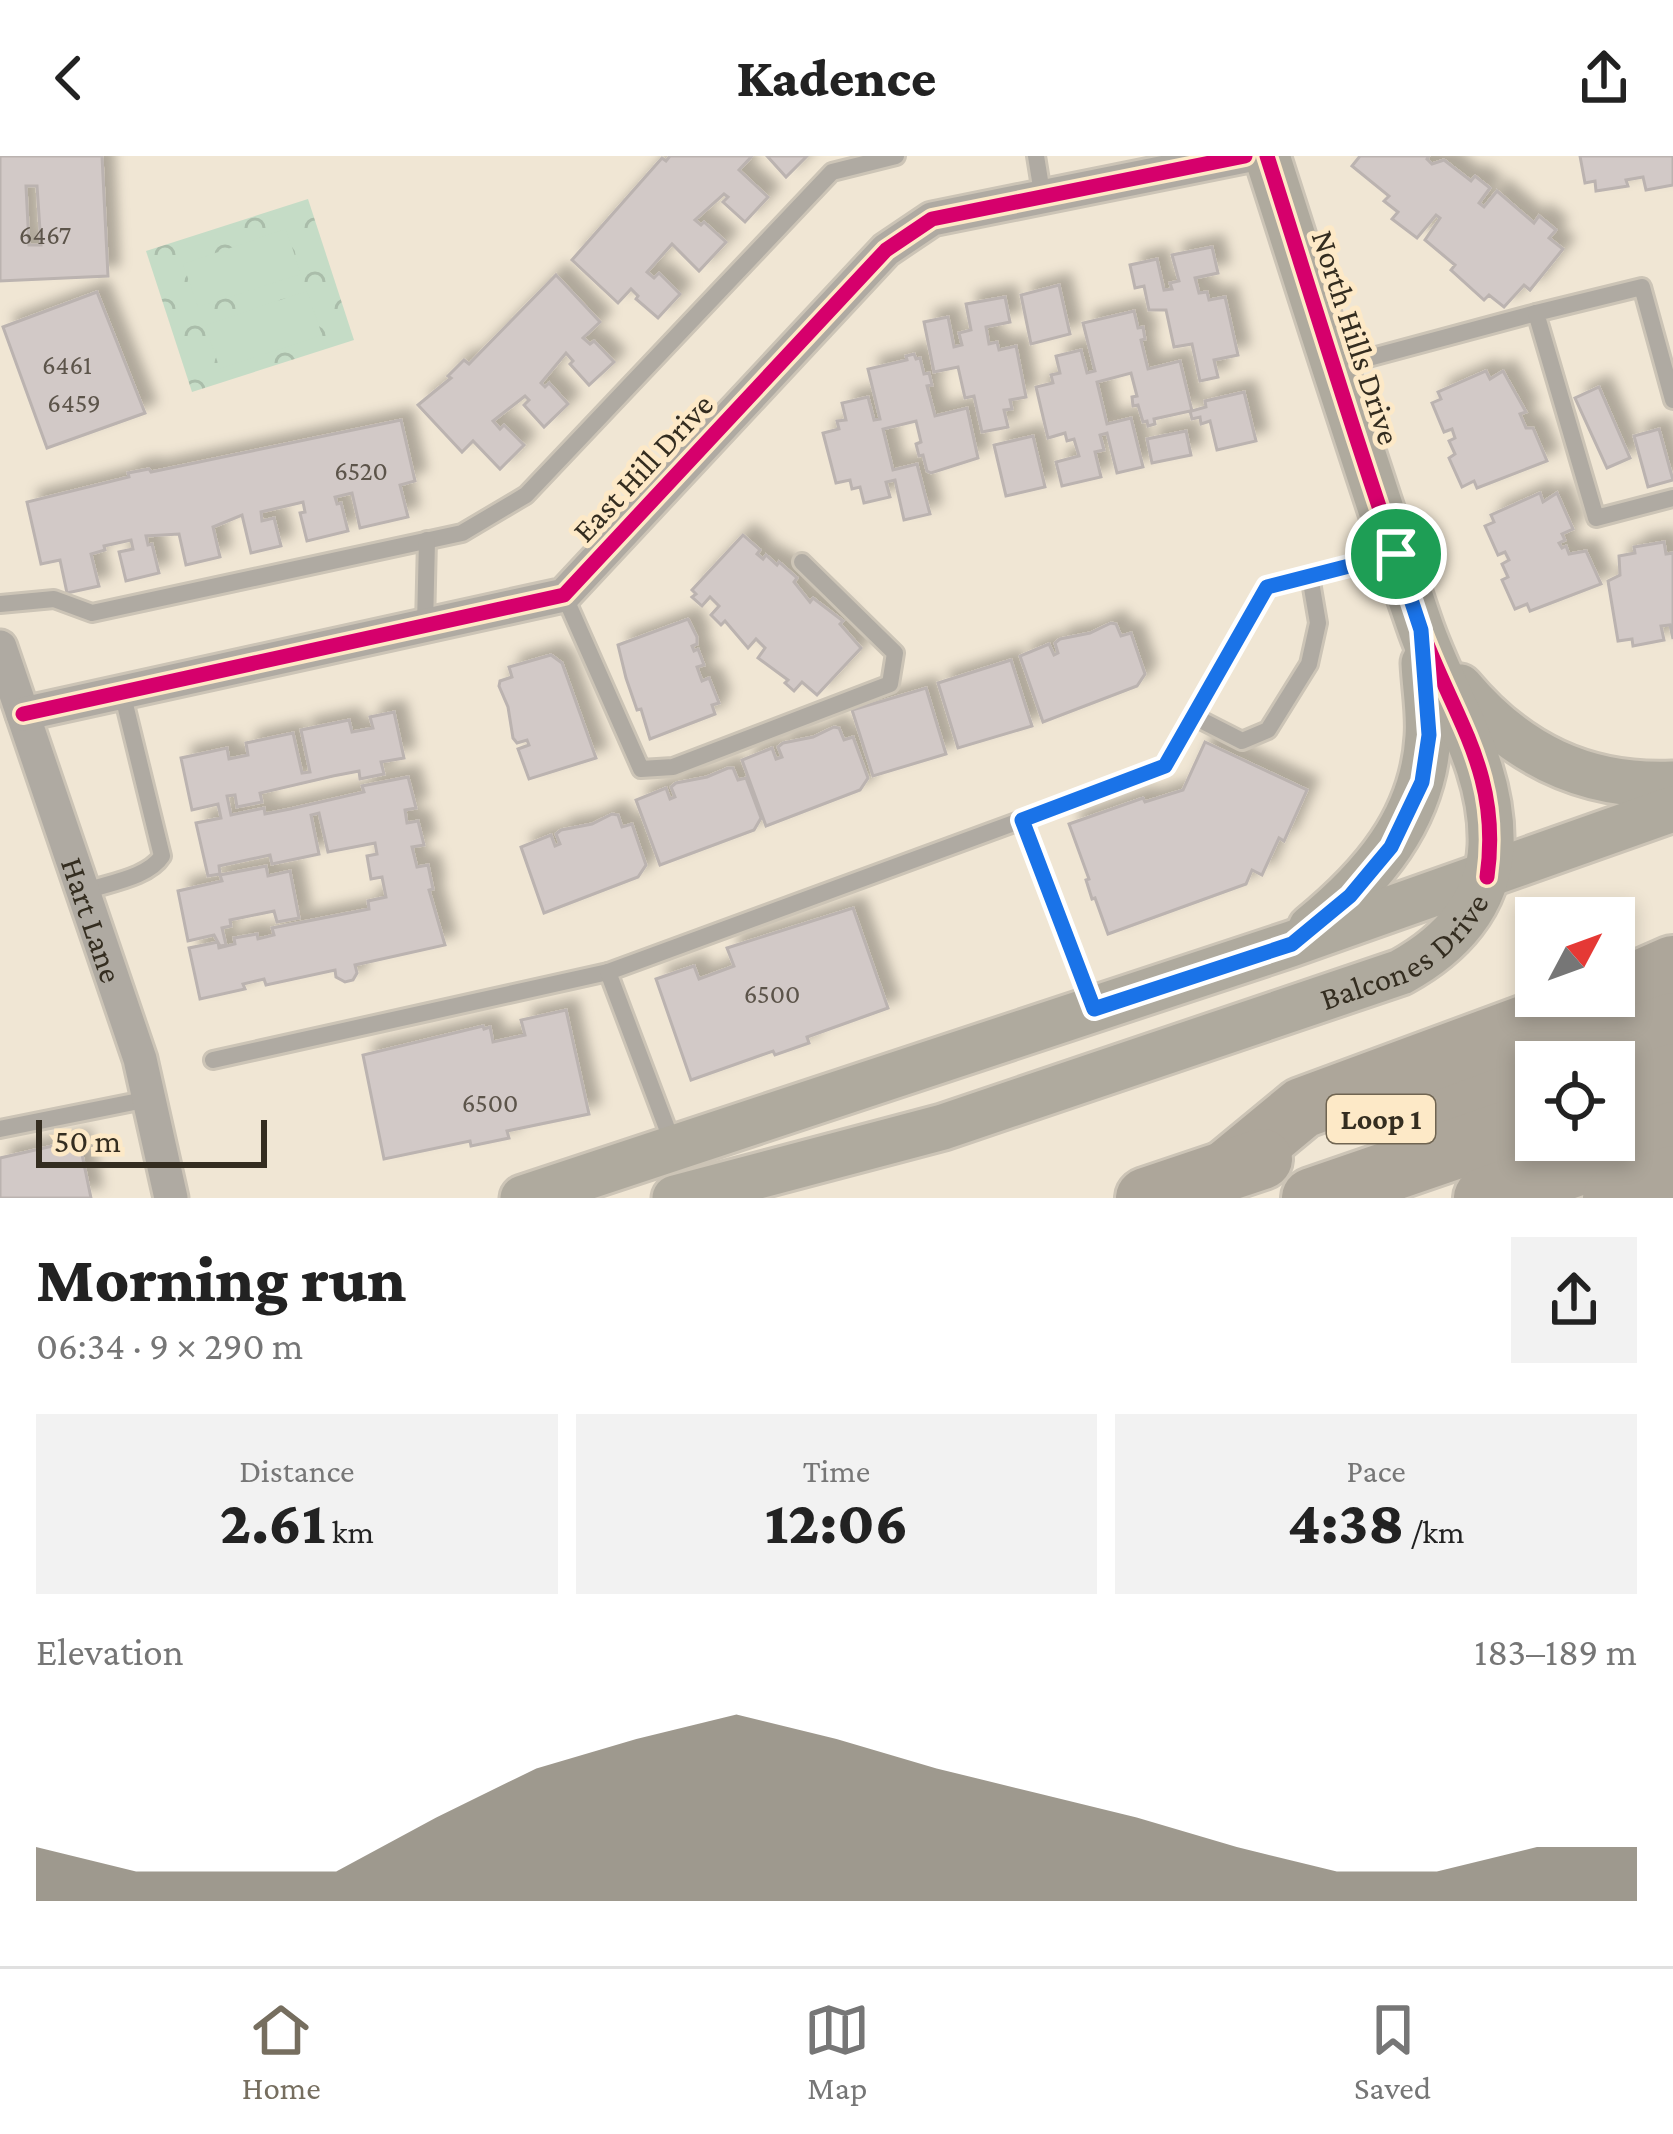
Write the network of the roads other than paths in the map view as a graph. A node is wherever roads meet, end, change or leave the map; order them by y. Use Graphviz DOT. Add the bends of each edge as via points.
graph roads {
  1 [pos="896,156"];
  2 [pos="1036,156"];
  3 [pos="1245,156"];
  4 [pos="1267,156"];
  5 [pos="1043,199"];
  6 [pos="1537,313"];
  7 [pos="1334,368"];
  8 [pos="1673,400"];
  9 [pos="1673,498"];
  10 [pos="427,540"];
  11 [pos="1396,554"];
  12 [pos="802,562"];
  13 [pos="1310,576"];
  14 [pos="564,595"];
  15 [pos="0,604"];
  16 [pos="425,625"];
  17 [pos="1421,630"];
  18 [pos="0,647"];
  19 [pos="122,692"];
  20 [pos="1193,716"];
  21 [pos="11,718"];
  22 [pos="1673,784"];
  23 [pos="1673,808"];
  24 [pos="1022,820"];
  25 [pos="1487,877"];
  26 [pos="83,892"];
  27 [pos="1292,944"];
  28 [pos="1673,966"];
  29 [pos="608,972"];
  30 [pos="1635,983"];
  31 [pos="1094,1009"];
  32 [pos="1548,1017"];
  33 [pos="1673,1023"];
  34 [pos="1619,1041"];
  35 [pos="213,1060"];
  36 [pos="1673,1074"];
  37 [pos="1515,1076"];
  38 [pos="1635,1087"];
  39 [pos="149,1099"];
  40 [pos="1515,1128"];
  41 [pos="0,1129"];
  42 [pos="1673,1132"];
  43 [pos="674,1148"];
  44 [pos="1227,1170"];
  45 [pos="1673,1176"];
  46 [pos="171,1198"];
  47 [pos="523,1198"];
  48 [pos="675,1198"];
  49 [pos="1145,1198"];
  50 [pos="1312,1198"];
  51 [pos="1484,1198"];
  52 [pos="1613,1198"];
  1 -- 10 [label="lane" via="832,172 526,495 462,533"];
  2 -- 5 [label="lane"];
  3 -- 5 [label="street, East Hill Drive"];
  4 -- 7 [label="main road, North Hills Drive"];
  5 -- 14 [label="street, East Hill Drive" via="932,219 886,250"];
  6 -- 7 [label="lane"];
  6 -- 8 [label="lane" via="1642,287"];
  6 -- 9 [label="lane" via="1596,518"];
  7 -- 11 [label="main road, North Hills Drive"];
  10 -- 15 [label="lane" via="92,614 54,599"];
  10 -- 16 [label="lane"];
  11 -- 13 [label="lane"];
  11 -- 17 [label="main road, North Hills Drive"];
  12 -- 14 [label="lane" via="896,653 890,684 673,766 641,769"];
  13 -- 20 [label="lane" via="1267,587"];
  13 -- 20 [label="lane" via="1317,640 1268,730 1242,740"];
  14 -- 16 [label="street"];
  16 -- 19 [label="street"];
  17 -- 22 [label="main road" via="1504,734 1591,777"];
  17 -- 25 [label="main road, North Hills Drive" via="1478,759 1490,810"];
  17 -- 27 [label="main road, North Hills Drive" via="1429,735 1422,782 1372,873"];
  18 -- 21 [label="street, Hart Lane"];
  19 -- 21 [label="street"];
  19 -- 26 [label="lane" via="163,856"];
  20 -- 24 [label="lane" via="1165,766"];
  21 -- 26 [label="street, Hart Lane"];
  23 -- 25 [label="main road"];
  24 -- 29 [label="lane"];
  24 -- 31 [label="lane"];
  25 -- 27 [label="main road, Balcones Drive"];
  25 -- 48 [label="main road, Balcones Drive" via="1458,929 1401,972 943,1126"];
  26 -- 39 [label="street, Hart Lane"];
  27 -- 31 [label="main road, Balcones Drive"];
  28 -- 30 [label="highway"];
  29 -- 35 [label="lane"];
  29 -- 43 [label="lane"];
  31 -- 43 [label="main road, Balcones Drive"];
  32 -- 44 [label="highway" via="1302,1108"];
  33 -- 34 [label="highway"];
  36 -- 38 [label="highway"];
  37 -- 44 [label="highway, Loop 1"];
  39 -- 41 [label="lane"];
  39 -- 46 [label="street, Hart Lane"];
  40 -- 50 [label="highway"];
  42 -- 51 [label="highway"];
  43 -- 47 [label="main road, Balcones Drive"];
  44 -- 49 [label="highway, Loop 1"];
  45 -- 52 [label="highway"];
}
